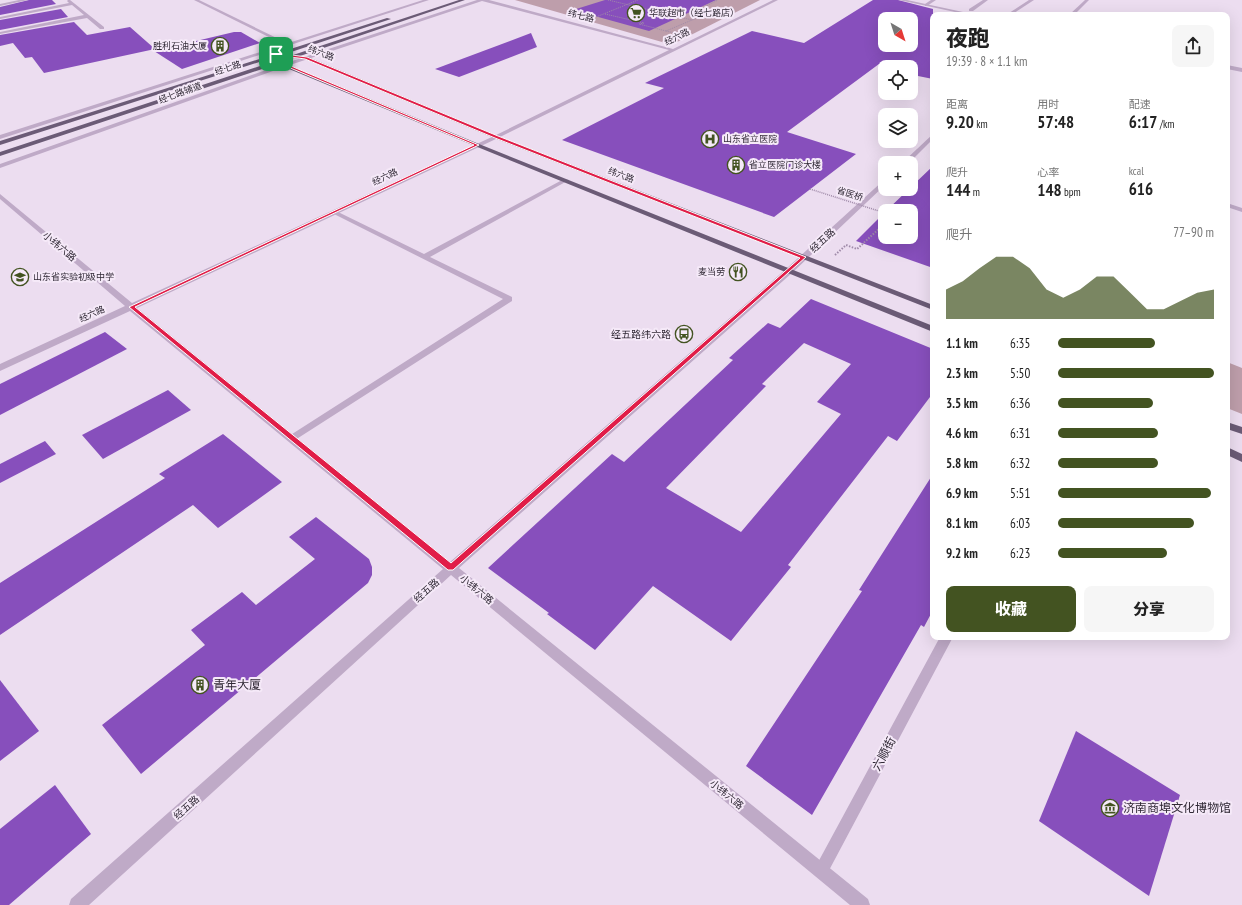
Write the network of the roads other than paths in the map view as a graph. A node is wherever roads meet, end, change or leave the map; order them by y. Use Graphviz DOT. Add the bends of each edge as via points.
graph roads {
  1 [pos="26,0"];
  2 [pos="68,0"];
  3 [pos="196,0"];
  4 [pos="427,0"];
  5 [pos="463,0"];
  6 [pos="481,0"];
  7 [pos="484,0"];
  8 [pos="776,0"];
  9 [pos="901,0"];
  10 [pos="934,0"];
  11 [pos="986,0"];
  12 [pos="1032,0"];
  13 [pos="1087,0"];
  14 [pos="73,4"];
  15 [pos="0,5"];
  16 [pos="430,5"];
  17 [pos="926,5"];
  18 [pos="971,10"];
  19 [pos="960,12"];
  20 [pos="1013,12"];
  21 [pos="1074,12"];
  22 [pos="88,16"];
  23 [pos="0,18"];
  24 [pos="102,28"];
  25 [pos="0,33"];
  26 [pos="287,44"];
  27 [pos="673,50"];
  28 [pos="265,52"];
  29 [pos="276,54"];
  30 [pos="296,55"];
  31 [pos="306,58"];
  32 [pos="277,62"];
  33 [pos="285,65"];
  34 [pos="1230,68"];
  35 [pos="1242,70"];
  36 [pos="0,137"];
  37 [pos="496,137"];
  38 [pos="930,139"];
  39 [pos="0,144"];
  40 [pos="477,145"];
  41 [pos="0,154"];
  42 [pos="912,156"];
  43 [pos="0,166"];
  44 [pos="566,180"];
  45 [pos="878,187"];
  46 [pos="0,196"];
  47 [pos="1230,206"];
  48 [pos="1242,210"];
  49 [pos="334,212"];
  50 [pos="424,257"];
  51 [pos="803,257"];
  52 [pos="789,271"];
  53 [pos="131,307"];
  54 [pos="930,307"];
  55 [pos="930,328"];
  56 [pos="0,368"];
  57 [pos="1230,426"];
  58 [pos="1242,431"];
  59 [pos="292,438"];
  60 [pos="1230,452"];
  61 [pos="1242,458"];
  62 [pos="451,568"];
  63 [pos="945,640"];
  64 [pos="821,871"];
  65 [pos="77,905"];
  66 [pos="862,905"];
  1 -- 15 [label="street"];
  2 -- 14 [label="street"];
  3 -- 26 [label="street"];
  4 -- 26 [label="street, 经七路辅道"];
  5 -- 30 [label="main road, 经七路"];
  6 -- 31 [label="street, 经七路辅道"];
  7 -- 27 [label="street, 纬七路"];
  8 -- 27 [label="street, 经六路"];
  9 -- 17 [label="street"];
  10 -- 17 [label="street"];
  11 -- 18 [label="street"];
  12 -- 20 [label="street"];
  13 -- 21 [label="street"];
  14 -- 22 [label="street"];
  14 -- 23 [label="street"];
  16 -- 29 [label="main road, 经七路"];
  17 -- 19 [label="street"];
  22 -- 24 [label="street"];
  22 -- 25 [label="street"];
  26 -- 28 [label="street, 经七路辅道"];
  27 -- 37 [label="street, 经六路"];
  28 -- 29 [label="main road"];
  28 -- 36 [label="street, 经七路辅道"];
  29 -- 30 [label="main road, 纬六路"];
  29 -- 32 [label="main road"];
  29 -- 39 [label="main road, 经七路"];
  30 -- 31 [label="main road, 纬六路"];
  30 -- 32 [label="main road, 经七路"];
  31 -- 33 [label="street, 经七路辅道"];
  31 -- 37 [label="main road, 纬六路"];
  32 -- 33 [label="main road"];
  32 -- 41 [label="main road, 经七路"];
  33 -- 40 [label="main road"];
  33 -- 43 [label="street, 经七路辅道"];
  34 -- 35 [label="street"];
  37 -- 40 [label="street, 经六路"];
  37 -- 51 [label="main road, 纬六路"];
  38 -- 42 [label="street"];
  40 -- 44 [label="main road"];
  40 -- 49 [label="street, 经六路"];
  44 -- 50 [label="street"];
  44 -- 52 [label="main road"];
  45 -- 51 [label="street, 经五路"];
  46 -- 53 [label="street, 小纬六路"];
  47 -- 48 [label="street"];
  49 -- 50 [label="street"];
  49 -- 53 [label="street, 经六路"];
  50 -- 59 [label="street" via="509,299"];
  51 -- 52 [label="street, 经五路"];
  51 -- 54 [label="main road, 纬六路"];
  52 -- 55 [label="main road"];
  52 -- 62 [label="street, 经五路"];
  53 -- 56 [label="street, 经六路"];
  53 -- 59 [label="street, 小纬六路"];
  57 -- 58 [label="main road"];
  59 -- 62 [label="street, 小纬六路"];
  60 -- 61 [label="main road"];
  62 -- 64 [label="street, 小纬六路"];
  62 -- 65 [label="street, 经五路"];
  63 -- 64 [label="street, 六顺街"];
  64 -- 66 [label="street, 小纬六路"];
}
